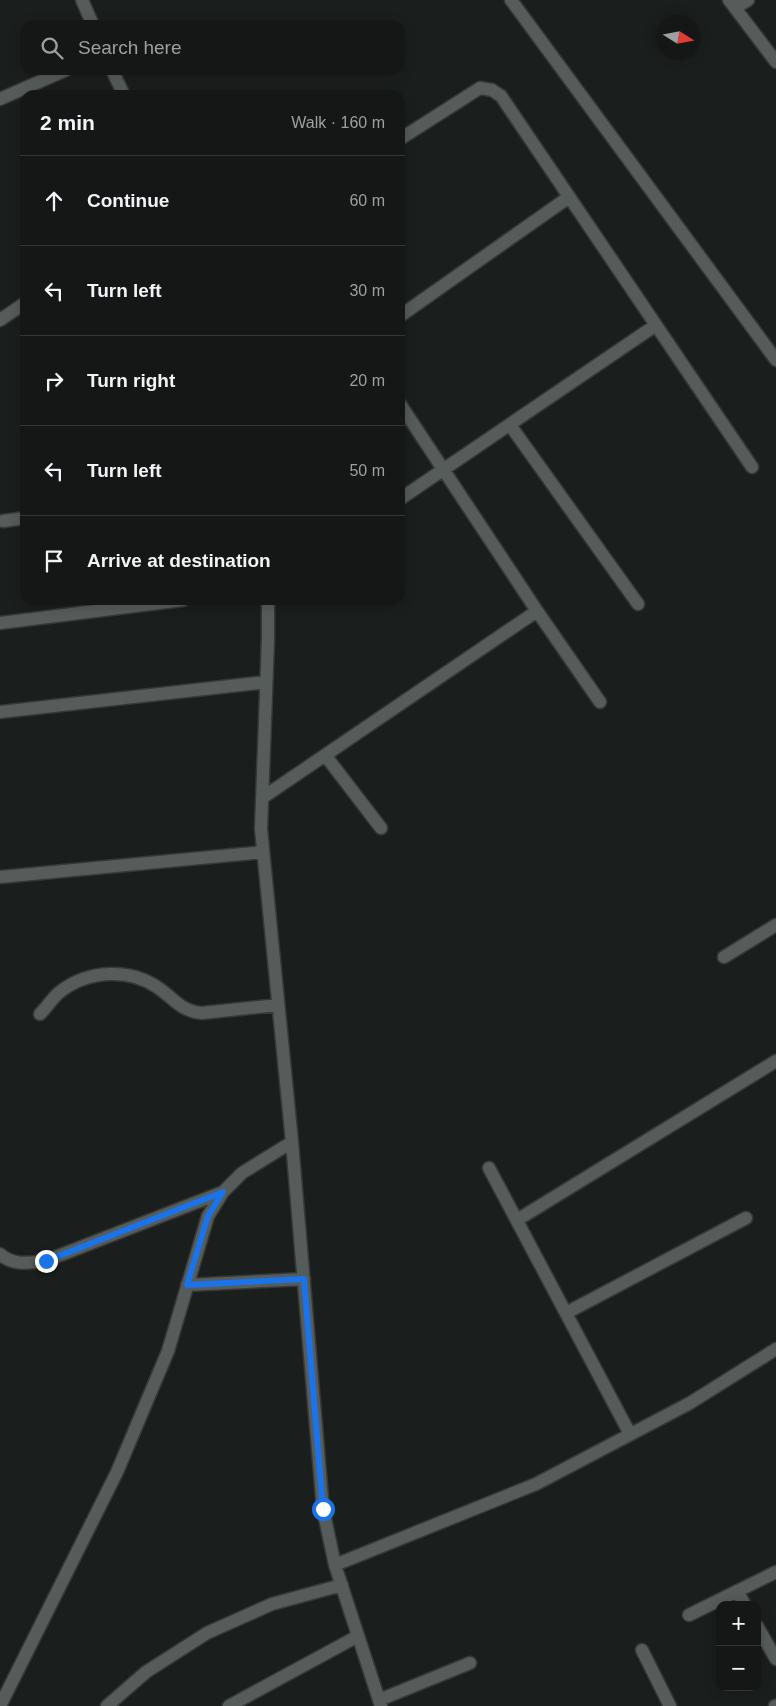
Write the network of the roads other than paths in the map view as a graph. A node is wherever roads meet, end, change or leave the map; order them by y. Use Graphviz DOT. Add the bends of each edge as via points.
graph roads {
  1 [pos="511,0"];
  2 [pos="748,0"];
  3 [pos="87,2"];
  4 [pos="732,4"];
  5 [pos="92,20"];
  6 [pos="776,62"];
  7 [pos="55,75"];
  8 [pos="114,75"];
  9 [pos="20,90"];
  10 [pos="20,90"];
  11 [pos="122,90"];
  12 [pos="0,99"];
  13 [pos="405,136"];
  14 [pos="569,197"];
  15 [pos="20,306"];
  16 [pos="405,312"];
  17 [pos="0,320"];
  18 [pos="656,325"];
  19 [pos="776,360"];
  20 [pos="405,412"];
  21 [pos="510,425"];
  22 [pos="752,467"];
  23 [pos="443,470"];
  24 [pos="405,496"];
  25 [pos="20,519"];
  26 [pos="3,521"];
  27 [pos="638,604"];
  28 [pos="141,605"];
  29 [pos="268,605"];
  30 [pos="537,611"];
  31 [pos="0,622"];
  32 [pos="266,682"];
  33 [pos="600,702"];
  34 [pos="0,712"];
  35 [pos="325,755"];
  36 [pos="262,798"];
  37 [pos="381,828"];
  38 [pos="263,852"];
  39 [pos="0,877"];
  40 [pos="776,925"];
  41 [pos="724,957"];
  42 [pos="278,1005"];
  43 [pos="40,1014"];
  44 [pos="776,1061"];
  45 [pos="292,1142"];
  46 [pos="489,1168"];
  47 [pos="223,1192"];
  48 [pos="746,1218"];
  49 [pos="517,1220"];
  50 [pos="0,1254"];
  51 [pos="304,1279"];
  52 [pos="187,1285"];
  53 [pos="566,1313"];
  54 [pos="776,1349"];
  55 [pos="630,1434"];
  56 [pos="335,1565"];
  57 [pos="776,1572"];
  58 [pos="342,1585"];
  59 [pos="737,1590"];
  60 [pos="743,1601"];
  61 [pos="689,1615"];
  62 [pos="761,1633"];
  63 [pos="358,1636"];
  64 [pos="642,1650"];
  65 [pos="776,1659"];
  66 [pos="470,1663"];
  67 [pos="380,1703"];
  68 [pos="0,1706"];
  69 [pos="107,1706"];
  70 [pos="229,1706"];
  71 [pos="670,1706"];
  1 -- 19 [label="street"];
  2 -- 4 [label="street"];
  3 -- 5 [label="street"];
  4 -- 6 [label="street"];
  7 -- 9 [label="street"];
  8 -- 11 [label="street"];
  10 -- 12 [label="street"];
  13 -- 14 [label="street" via="480,88 492,90 501,96"];
  14 -- 16 [label="street"];
  14 -- 18 [label="street"];
  15 -- 17 [label="street"];
  18 -- 21 [label="street"];
  18 -- 22 [label="street"];
  20 -- 23 [label="street"];
  21 -- 23 [label="street"];
  21 -- 27 [label="street"];
  23 -- 24 [label="street"];
  23 -- 30 [label="street"];
  25 -- 26 [label="street"];
  28 -- 31 [label="street"];
  29 -- 32 [label="street"];
  30 -- 33 [label="street"];
  30 -- 35 [label="street"];
  32 -- 34 [label="street"];
  32 -- 36 [label="street"];
  35 -- 36 [label="street"];
  35 -- 37 [label="street"];
  36 -- 38 [label="street" via="260,829"];
  38 -- 39 [label="street"];
  38 -- 42 [label="street"];
  40 -- 41 [label="street"];
  42 -- 43 [label="street" via="190,1012 146,980 117,973 87,977 61,991"];
  42 -- 45 [label="street"];
  44 -- 49 [label="street"];
  45 -- 47 [label="street" via="242,1173"];
  45 -- 51 [label="street"];
  46 -- 49 [label="street"];
  47 -- 50 [label="street" via="46,1261 24,1264"];
  47 -- 52 [label="street" via="208,1216"];
  48 -- 53 [label="street"];
  49 -- 53 [label="street"];
  51 -- 52 [label="street"];
  51 -- 56 [label="street" via="323,1509"];
  52 -- 68 [label="street" via="168,1351 117,1472"];
  53 -- 55 [label="street"];
  54 -- 55 [label="street" via="690,1403"];
  55 -- 56 [label="street" via="536,1484"];
  56 -- 58 [label="street"];
  57 -- 59 [label="street"];
  58 -- 63 [label="street"];
  58 -- 69 [label="street" via="272,1604 207,1633 146,1672"];
  59 -- 60 [label="street"];
  59 -- 61 [label="street"];
  62 -- 65 [label="street"];
  63 -- 67 [label="street"];
  63 -- 70 [label="street"];
  64 -- 71 [label="street"];
  66 -- 67 [label="street"];
}
